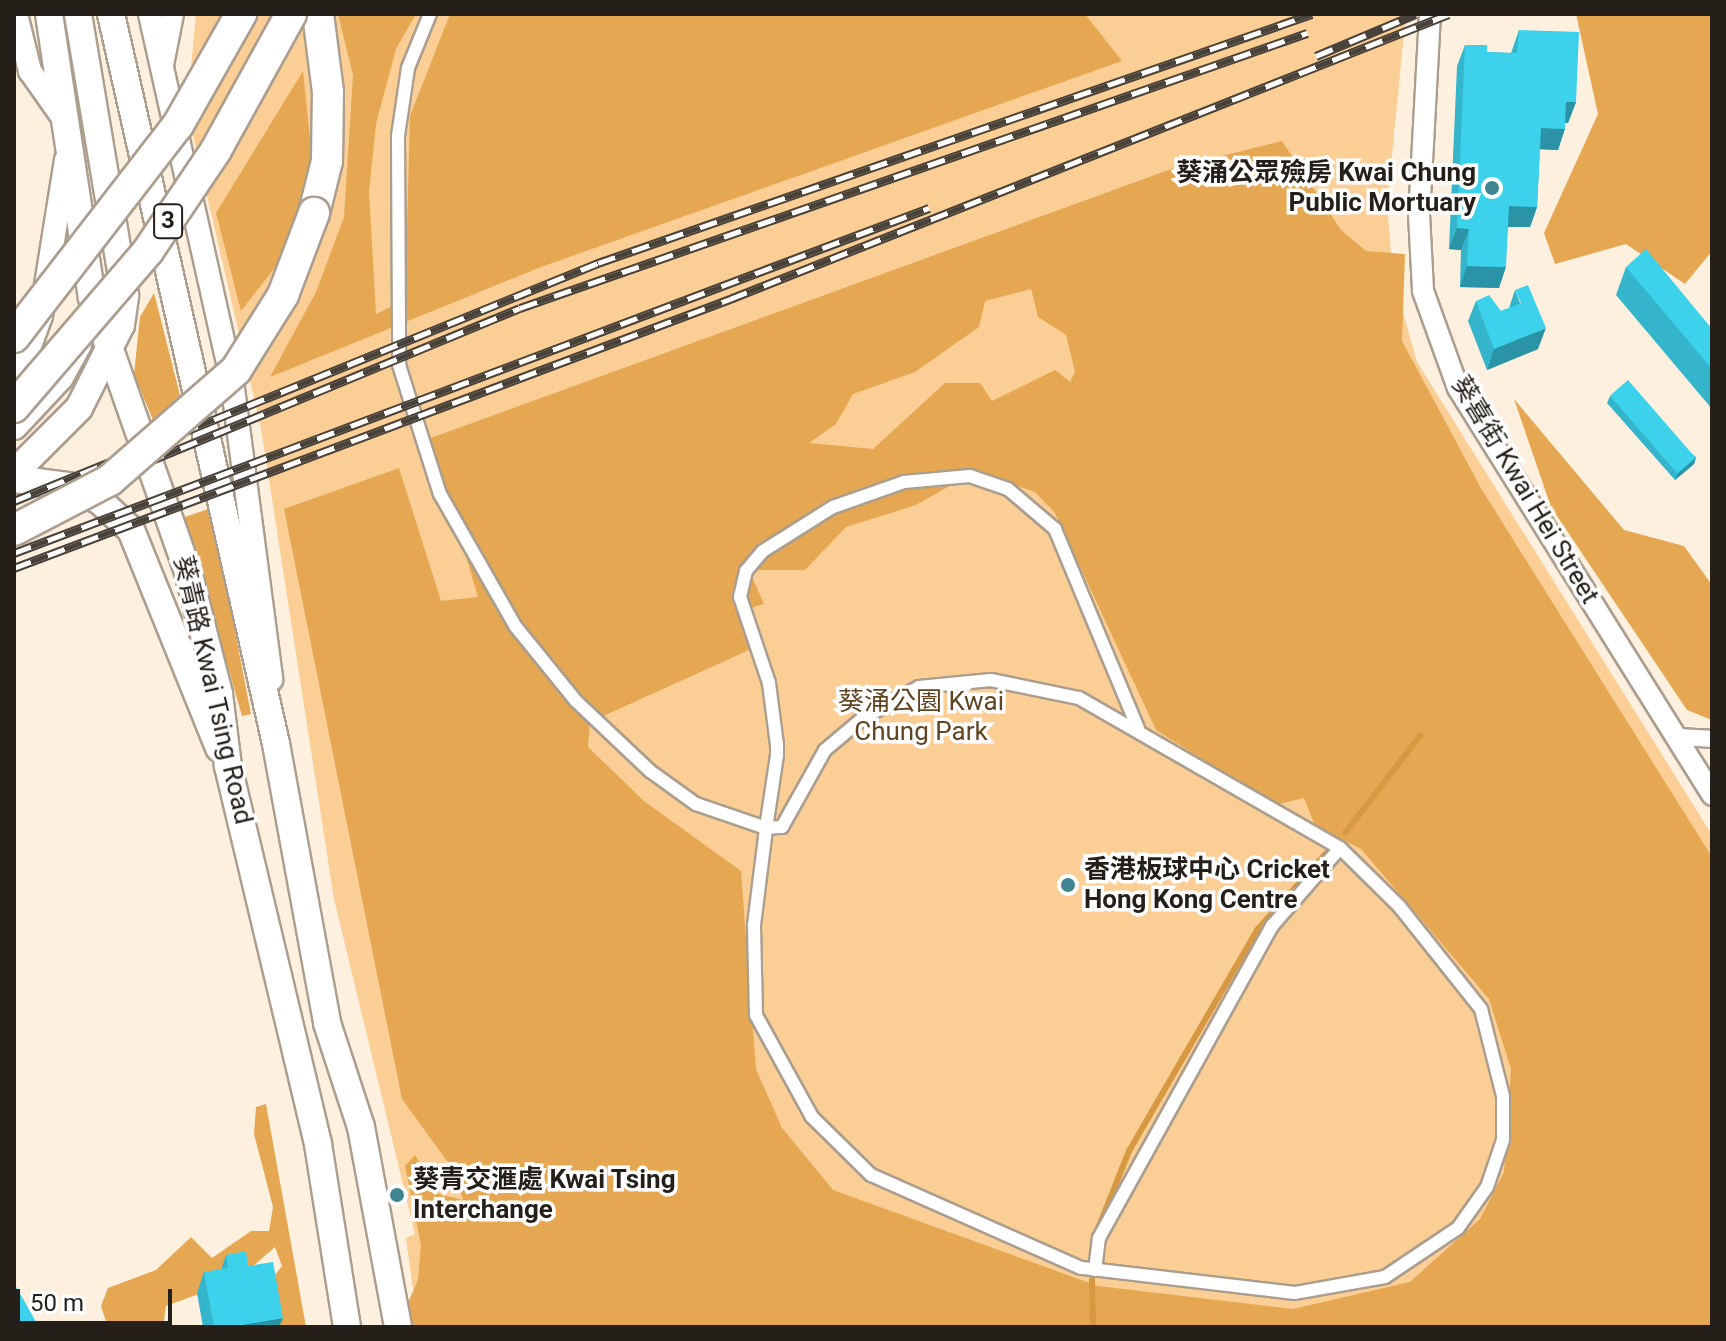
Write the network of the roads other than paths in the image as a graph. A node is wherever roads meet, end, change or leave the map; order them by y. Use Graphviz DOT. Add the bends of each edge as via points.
graph roads {
  1 [pos="16,14"];
  2 [pos="49,14"];
  3 [pos="78,14"];
  4 [pos="111,14"];
  5 [pos="150,14"];
  6 [pos="173,14"];
  7 [pos="241,14"];
  8 [pos="291,14"];
  9 [pos="318,14"];
  10 [pos="430,14"];
  11 [pos="1430,14"];
  12 [pos="161,76"];
  13 [pos="61,115"];
  14 [pos="66,160"];
  15 [pos="92,298"];
  16 [pos="14,337"];
  17 [pos="109,359"];
  18 [pos="14,390"];
  19 [pos="14,407"];
  20 [pos="14,426"];
  21 [pos="14,473"];
  22 [pos="14,479"];
  23 [pos="14,530"];
  24 [pos="1138,728"];
  25 [pos="1677,737"];
  26 [pos="1712,739"];
  27 [pos="276,744"];
  28 [pos="228,766"];
  29 [pos="1712,795"];
  30 [pos="766,828"];
  31 [pos="1340,848"];
  32 [pos="1095,1270"];
  33 [pos="347,1327"];
  34 [pos="398,1327"];
  1 -- 13 [label="main road" via="30,71"];
  2 -- 13 [label="main road, 葵青路 Kwai Tsing Road" via="62,71"];
  3 -- 17 [label="main road" via="125,295"];
  4 -- 27 [label="main road, 葵青路 Kwai Tsing Road"];
  5 -- 12 [label="main road"];
  6 -- 12 [label="street"];
  7 -- 16 [label="highway, 3, bridge" via="178,125"];
  8 -- 19 [label="highway, 3, bridge" via="216,150 148,251"];
  9 -- 23 [label="highway, bridge" via="328,92 327,161 283,295 261,335 176,429 110,480"];
  10 -- 30 [label="street" via="408,68 396,166 396,345 424,459 495,596 576,701 689,800"];
  11 -- 25 [label="street, 葵喜街 Kwai Hei Street" via="1419,214 1423,291 1458,388"];
  12 -- 27 [label="main road" via="232,381 258,546"];
  13 -- 14 [label="main road, 葵青路 Kwai Tsing Road"];
  14 -- 15 [label="main road, 葵青路 Kwai Tsing Road"];
  14 -- 18 [label="main road" via="41,316"];
  15 -- 17 [label="main road, 葵青路 Kwai Tsing Road"];
  15 -- 20 [label="main road" via="67,366"];
  17 -- 21 [label="main road" via="79,408"];
  17 -- 28 [label="main road, 葵青路 Kwai Tsing Road" via="188,572 219,694"];
  22 -- 28 [label="main road" via="68,486 100,501 131,530 195,702"];
  24 -- 30 [label="street" via="1079,698 991,680 919,687 863,718 825,750 782,827"];
  24 -- 30 [label="street" via="1043,512 979,477 895,484 820,514 758,555 743,576 741,604 767,677 776,735"];
  24 -- 31 [label="street"];
  25 -- 26 [label="street"];
  25 -- 29 [label="street, 葵喜街 Kwai Hei Street"];
  27 -- 34 [label="main road, 葵青路 Kwai Tsing Road" via="327,1023 361,1127"];
  28 -- 33 [label="main road, 葵青路 Kwai Tsing Road" via="315,1129"];
  30 -- 32 [label="street" via="754,925 756,1015 812,1117 871,1175"];
  31 -- 32 [label="street" via="1264,940 1099,1238"];
  31 -- 32 [label="street" via="1399,906 1481,1009 1503,1096 1503,1140 1487,1187 1458,1228 1424,1257 1385,1277 1340,1288 1295,1293"];
}
